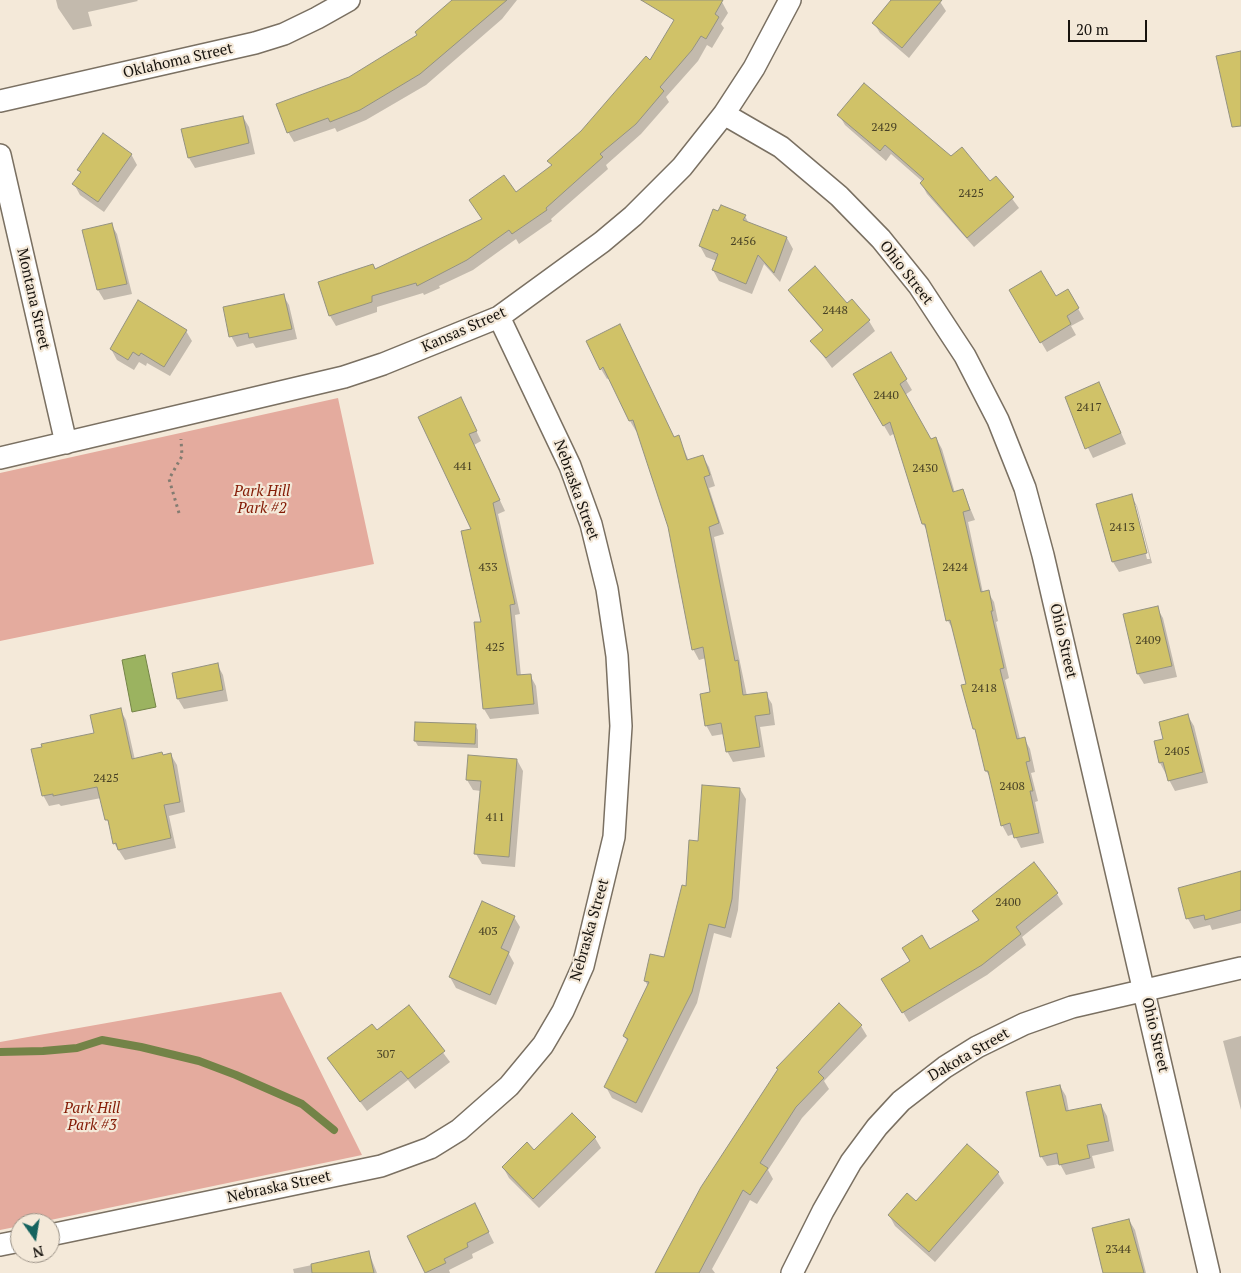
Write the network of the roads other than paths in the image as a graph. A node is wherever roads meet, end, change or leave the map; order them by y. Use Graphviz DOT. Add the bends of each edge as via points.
graph roads {
  1 [pos="349,0"];
  2 [pos="790,0"];
  3 [pos="0,101"];
  4 [pos="724,114"];
  5 [pos="0,155"];
  6 [pos="499,317"];
  7 [pos="66,442"];
  8 [pos="0,458"];
  9 [pos="1241,968"];
  10 [pos="1144,990"];
  11 [pos="60,1233"];
  12 [pos="792,1273"];
  13 [pos="1209,1273"];
  1 -- 3 [label="street, Oklahoma Street" via="284,34 255,43"];
  2 -- 4 [label="street, Kansas Street" via="754,68"];
  4 -- 6 [label="street, Kansas Street" via="682,167 633,216"];
  4 -- 10 [label="street, Ohio Street" via="781,147 839,196 881,239 919,286 965,356 998,420 1025,488 1043,555"];
  5 -- 7 [label="street, Montana Street"];
  6 -- 7 [label="street, Kansas Street" via="344,377"];
  6 -- 11 [label="street, Nebraska Street" via="570,466 591,524 607,589 617,656 621,726 614,837 583,966 563,1012 543,1045 509,1086 459,1130 430,1148 381,1166"];
  7 -- 8 [label="street, Kansas Street"];
  9 -- 10 [label="street, Dakota Street"];
  10 -- 12 [label="street, Dakota Street" via="1072,1007 1024,1024 977,1047 921,1083 877,1126 851,1162"];
  10 -- 13 [label="street, Ohio Street"];
}
